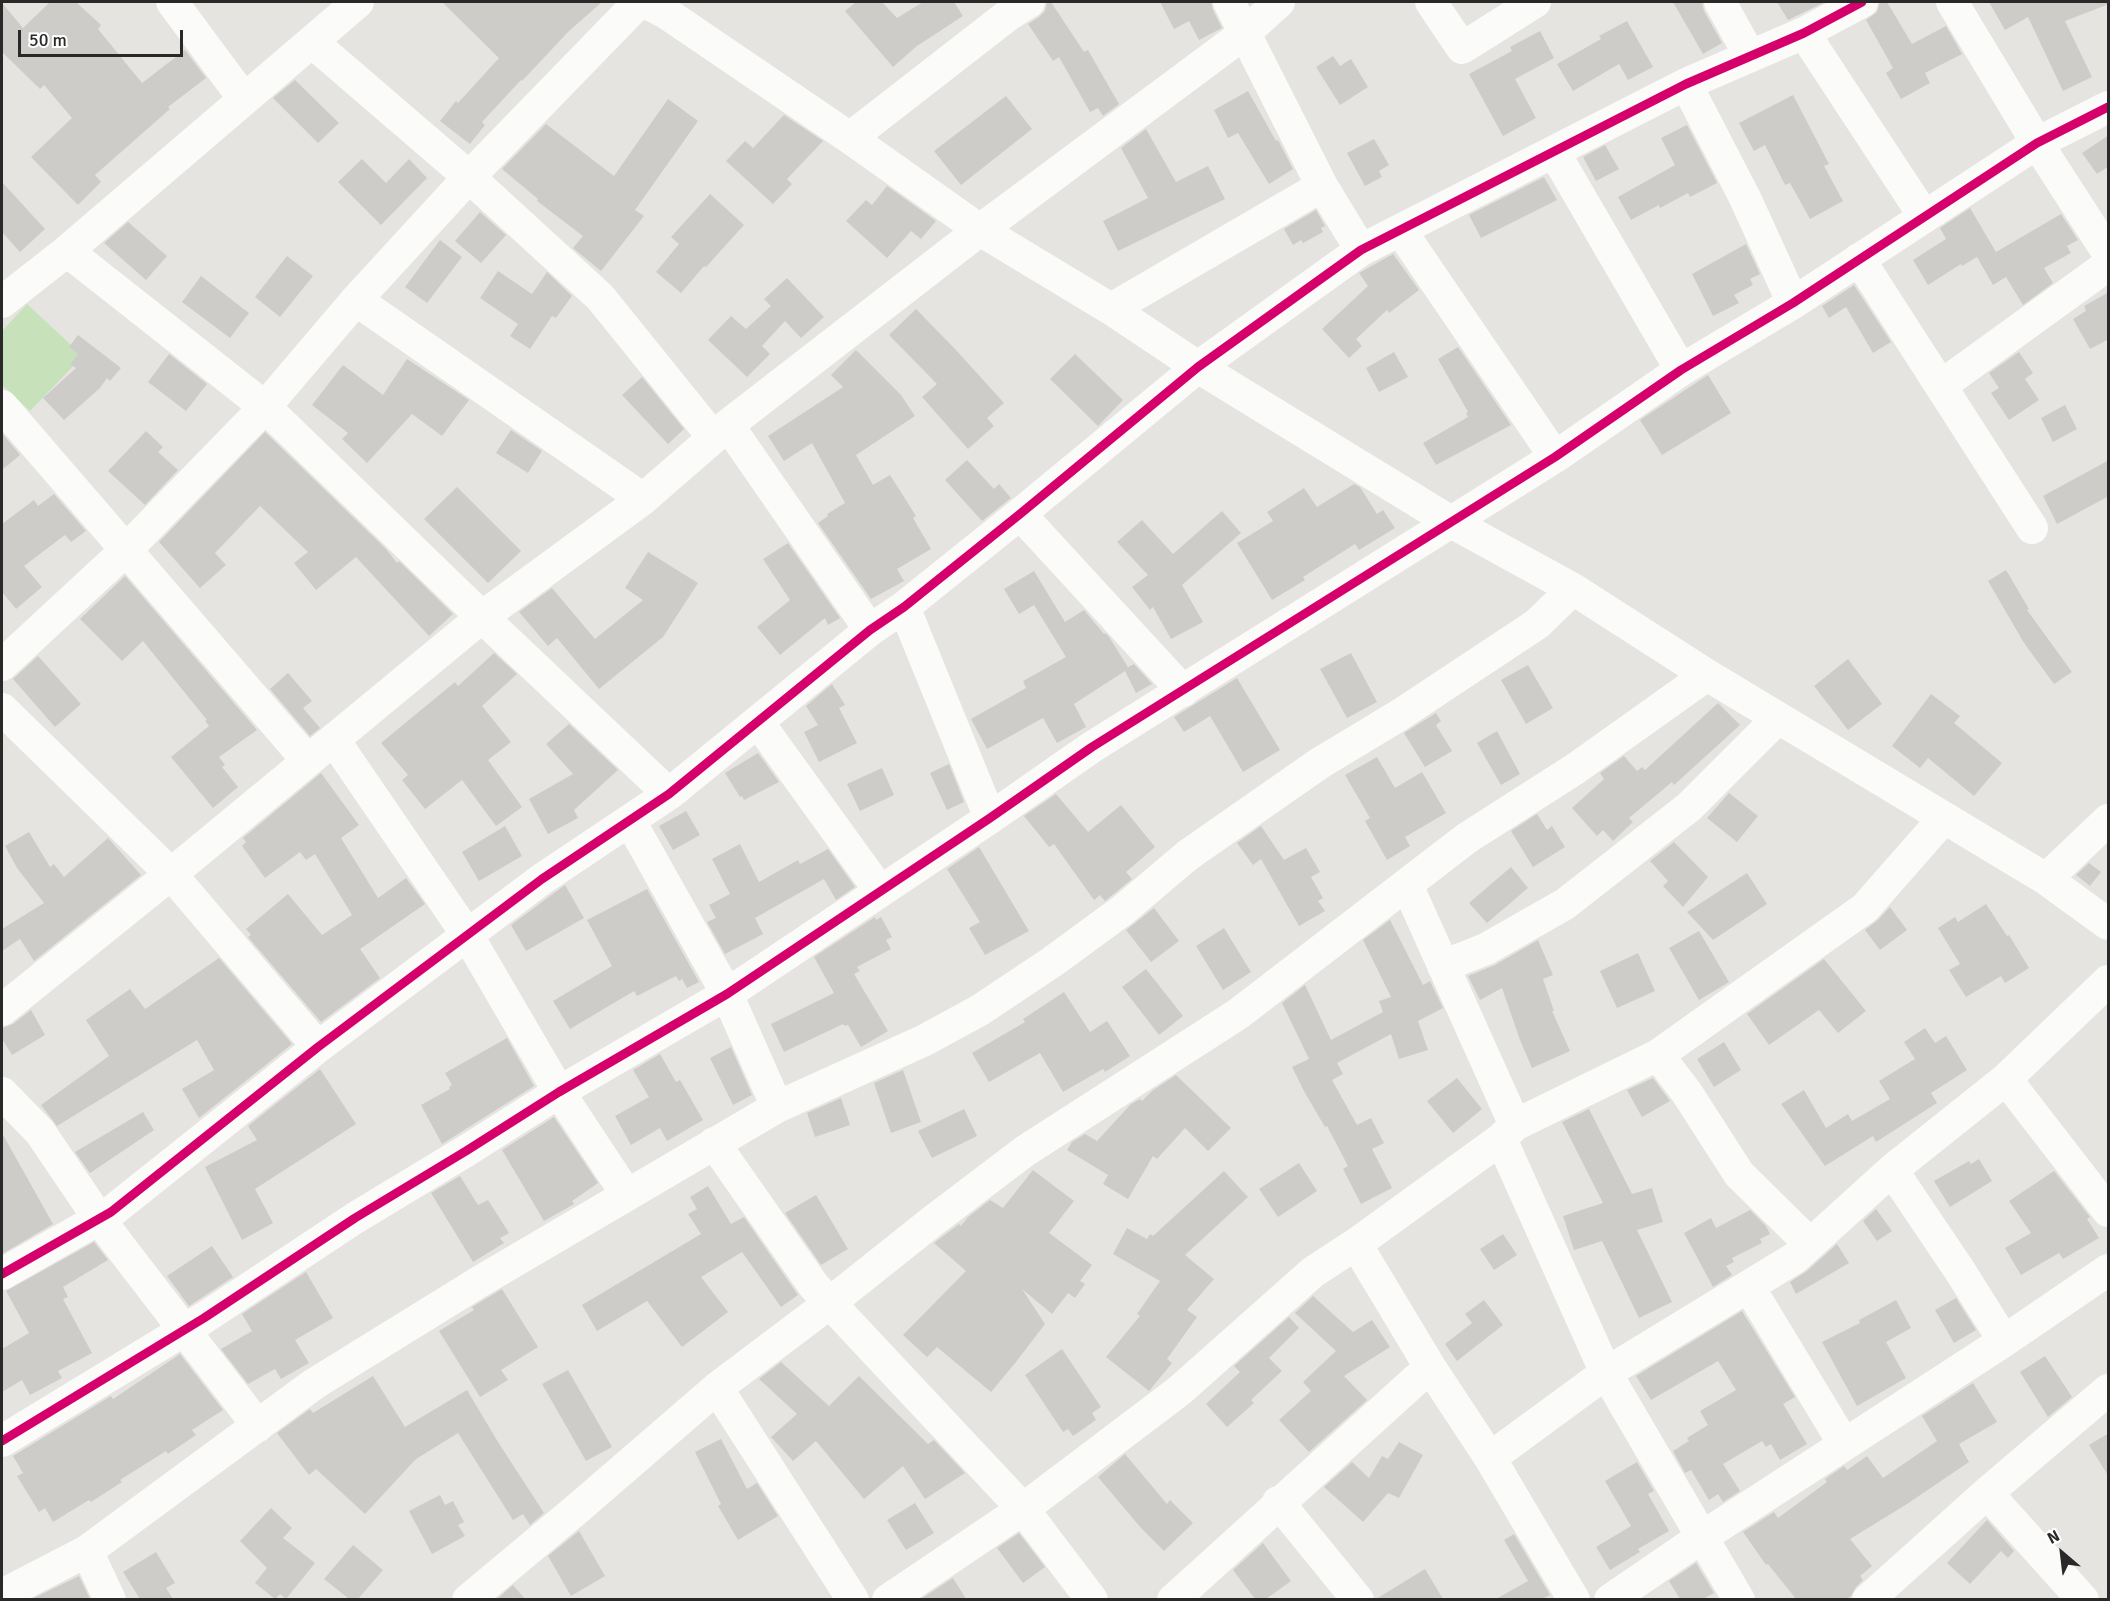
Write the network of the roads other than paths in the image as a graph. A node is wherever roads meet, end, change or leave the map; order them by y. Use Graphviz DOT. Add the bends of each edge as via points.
graph roads {
  1 [pos="172,2"];
  2 [pos="358,2"];
  3 [pos="1229,2"];
  4 [pos="1279,2"];
  5 [pos="1431,2"];
  6 [pos="1535,2"];
  7 [pos="1720,2"];
  8 [pos="1862,2"];
  9 [pos="1952,2"];
  10 [pos="658,4"];
  11 [pos="1011,6"];
  12 [pos="1245,33"];
  13 [pos="1804,33"];
  14 [pos="312,42"];
  15 [pos="1750,56"];
  16 [pos="1686,84"];
  17 [pos="244,99"];
  18 [pos="2109,106"];
  19 [pos="850,138"];
  20 [pos="2037,143"];
  21 [pos="1554,152"];
  22 [pos="469,177"];
  23 [pos="1322,186"];
  24 [pos="1924,216"];
  25 [pos="980,230"];
  26 [pos="1401,231"];
  27 [pos="1361,250"];
  28 [pos="67,251"];
  29 [pos="2109,253"];
  30 [pos="1859,259"];
  31 [pos="2109,265"];
  32 [pos="357,300"];
  33 [pos="2,302"];
  34 [pos="1793,303"];
  35 [pos="1111,309"];
  36 [pos="1198,367"];
  37 [pos="1681,370"];
  38 [pos="1942,385"];
  39 [pos="2,406"];
  40 [pos="265,407"];
  41 [pos="721,431"];
  42 [pos="1555,457"];
  43 [pos="643,499"];
  44 [pos="1020,514"];
  45 [pos="1451,522"];
  46 [pos="2032,528"];
  47 [pos="126,551"];
  48 [pos="1572,589"];
  49 [pos="904,607"];
  50 [pos="482,617"];
  51 [pos="870,630"];
  52 [pos="2,665"];
  53 [pos="1707,675"];
  54 [pos="1183,691"];
  55 [pos="2,709"];
  56 [pos="1778,718"];
  57 [pos="758,722"];
  58 [pos="334,740"];
  59 [pos="308,761"];
  60 [pos="669,794"];
  61 [pos="990,818"];
  62 [pos="1944,818"];
  63 [pos="2109,820"];
  64 [pos="630,821"];
  65 [pos="171,874"];
  66 [pos="2046,879"];
  67 [pos="1407,885"];
  68 [pos="880,891"];
  69 [pos="2109,924"];
  70 [pos="468,936"];
  71 [pos="1443,966"];
  72 [pos="2109,981"];
  73 [pos="727,994"];
  74 [pos="2,1010"];
  75 [pos="318,1047"];
  76 [pos="1658,1055"];
  77 [pos="2006,1079"];
  78 [pos="559,1092"];
  79 [pos="2,1093"];
  80 [pos="777,1107"];
  81 [pos="1508,1132"];
  82 [pos="714,1143"];
  83 [pos="1892,1170"];
  84 [pos="627,1195"];
  85 [pos="2109,1211"];
  86 [pos="99,1219"];
  87 [pos="1356,1244"];
  88 [pos="1810,1244"];
  89 [pos="2109,1270"];
  90 [pos="2,1274"];
  91 [pos="1749,1287"];
  92 [pos="831,1302"];
  93 [pos="184,1330"];
  94 [pos="2004,1341"];
  95 [pos="1430,1367"];
  96 [pos="1606,1373"];
  97 [pos="717,1388"];
  98 [pos="2109,1390"];
  99 [pos="258,1426"];
  100 [pos="2,1441"];
  101 [pos="1844,1444"];
  102 [pos="1490,1458"];
  103 [pos="1987,1493"];
  104 [pos="1278,1502"];
  105 [pos="1023,1509"];
  106 [pos="1702,1537"];
  107 [pos="87,1551"];
  108 [pos="2,1595"];
  109 [pos="110,1599"];
  110 [pos="468,1599"];
  111 [pos="853,1599"];
  112 [pos="888,1599"];
  113 [pos="1092,1599"];
  114 [pos="1173,1599"];
  115 [pos="1358,1599"];
  116 [pos="1574,1599"];
  117 [pos="1610,1599"];
  118 [pos="1740,1599"];
  119 [pos="1868,1599"];
  120 [pos="2083,1599"];
  1 -- 17 [label="street"];
  2 -- 14 [label="street"];
  3 -- 12 [label="street"];
  4 -- 12 [label="street"];
  5 -- 6 [label="street" via="1462,48"];
  7 -- 15 [label="street"];
  8 -- 13 [label="street"];
  9 -- 20 [label="street"];
  10 -- 19 [label="street"];
  10 -- 22 [label="street"];
  11 -- 19 [label="street"];
  12 -- 23 [label="street"];
  12 -- 25 [label="street"];
  13 -- 15 [label="street"];
  13 -- 24 [label="street"];
  14 -- 17 [label="street"];
  14 -- 22 [label="street"];
  15 -- 16 [label="street"];
  16 -- 21 [label="street"];
  16 -- 34 [label="street"];
  17 -- 28 [label="street"];
  18 -- 20 [label="street"];
  19 -- 25 [label="street"];
  20 -- 24 [label="street"];
  20 -- 29 [label="street"];
  21 -- 26 [label="street"];
  21 -- 37 [label="street"];
  22 -- 32 [label="street"];
  22 -- 41 [label="street" via="600,297"];
  23 -- 27 [label="street"];
  23 -- 35 [label="street"];
  24 -- 30 [label="street"];
  25 -- 35 [label="street"];
  25 -- 41 [label="street"];
  26 -- 27 [label="street"];
  26 -- 42 [label="street"];
  27 -- 36 [label="street"];
  28 -- 33 [label="street"];
  28 -- 40 [label="street"];
  30 -- 34 [label="street"];
  30 -- 38 [label="street"];
  31 -- 38 [label="street"];
  32 -- 40 [label="street"];
  32 -- 43 [label="street"];
  34 -- 37 [label="street"];
  35 -- 36 [label="street"];
  36 -- 44 [label="street"];
  36 -- 45 [label="street"];
  37 -- 42 [label="street"];
  38 -- 46 [label="street"];
  39 -- 47 [label="street"];
  40 -- 47 [label="street"];
  40 -- 50 [label="street"];
  41 -- 43 [label="street"];
  41 -- 51 [label="street"];
  42 -- 45 [label="street"];
  43 -- 50 [label="street"];
  44 -- 49 [label="street"];
  44 -- 54 [label="street"];
  45 -- 48 [label="street"];
  45 -- 54 [label="street"];
  47 -- 52 [label="street"];
  47 -- 59 [label="street"];
  48 -- 53 [label="street"];
  48 -- 80 [label="street" via="1537,624 1310,769 1188,855 1124,910 980,1010 925,1040"];
  49 -- 51 [label="street"];
  49 -- 61 [label="street"];
  50 -- 58 [label="street"];
  50 -- 60 [label="street"];
  51 -- 57 [label="street"];
  53 -- 56 [label="street"];
  53 -- 67 [label="street" via="1575,769 1467,838"];
  54 -- 61 [label="street" via="1092,747"];
  55 -- 65 [label="street"];
  56 -- 62 [label="street"];
  56 -- 71 [label="street" via="1689,807 1565,904 1486,950"];
  57 -- 60 [label="street"];
  57 -- 68 [label="street"];
  58 -- 59 [label="street"];
  58 -- 70 [label="street"];
  59 -- 65 [label="street"];
  60 -- 64 [label="street"];
  61 -- 68 [label="street"];
  62 -- 66 [label="street"];
  62 -- 76 [label="street" via="1865,908"];
  63 -- 66 [label="street"];
  64 -- 70 [label="street" via="542,879"];
  64 -- 73 [label="street"];
  65 -- 74 [label="street"];
  65 -- 75 [label="street"];
  66 -- 69 [label="street"];
  67 -- 71 [label="street"];
  67 -- 92 [label="street" via="1238,1014 1025,1151"];
  68 -- 73 [label="street"];
  70 -- 75 [label="street"];
  70 -- 78 [label="street"];
  71 -- 81 [label="street"];
  72 -- 77 [label="street"];
  73 -- 78 [label="street"];
  73 -- 80 [label="street"];
  75 -- 86 [label="street"];
  76 -- 81 [label="street"];
  76 -- 88 [label="street" via="1688,1093 1739,1174"];
  77 -- 83 [label="street"];
  77 -- 85 [label="street"];
  78 -- 84 [label="street"];
  78 -- 93 [label="street"];
  79 -- 86 [label="street" via="40,1132"];
  80 -- 82 [label="street"];
  81 -- 87 [label="street"];
  81 -- 96 [label="street"];
  82 -- 84 [label="street"];
  82 -- 92 [label="street" via="799,1266"];
  83 -- 88 [label="street"];
  83 -- 94 [label="street"];
  84 -- 99 [label="street" via="315,1384"];
  86 -- 90 [label="street"];
  86 -- 93 [label="street"];
  87 -- 95 [label="street"];
  87 -- 105 [label="street" via="1313,1272 1179,1391"];
  88 -- 91 [label="street"];
  89 -- 94 [label="street"];
  91 -- 96 [label="street"];
  91 -- 101 [label="street"];
  92 -- 97 [label="street"];
  92 -- 105 [label="street"];
  93 -- 99 [label="street"];
  93 -- 100 [label="street"];
  94 -- 101 [label="street"];
  95 -- 102 [label="street"];
  95 -- 104 [label="street"];
  96 -- 102 [label="street"];
  96 -- 106 [label="street"];
  97 -- 110 [label="street"];
  97 -- 111 [label="street"];
  98 -- 103 [label="street"];
  99 -- 107 [label="street"];
  101 -- 106 [label="street"];
  102 -- 116 [label="street"];
  103 -- 119 [label="street"];
  103 -- 120 [label="street"];
  104 -- 114 [label="street"];
  104 -- 115 [label="street"];
  105 -- 112 [label="street"];
  105 -- 113 [label="street"];
  106 -- 117 [label="street"];
  106 -- 118 [label="street"];
  107 -- 108 [label="street"];
  107 -- 109 [label="street"];
}
